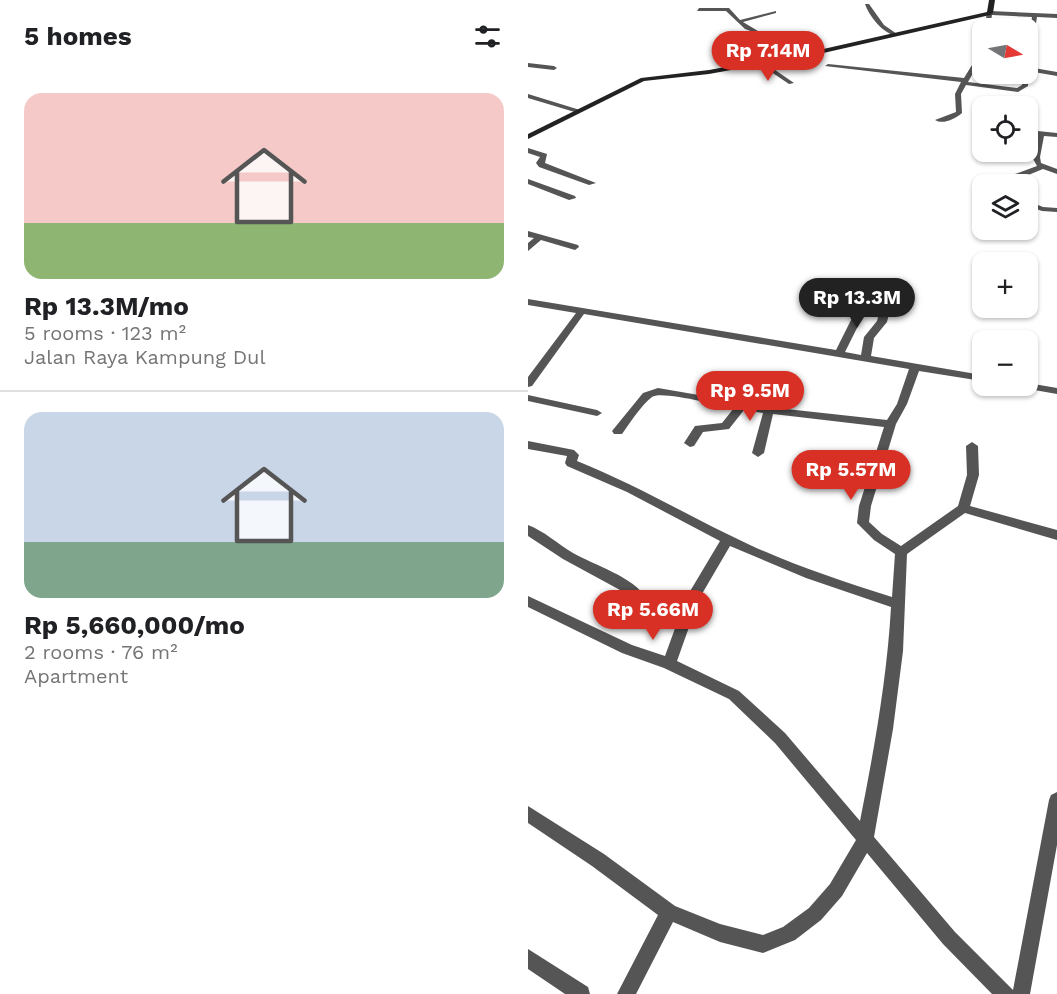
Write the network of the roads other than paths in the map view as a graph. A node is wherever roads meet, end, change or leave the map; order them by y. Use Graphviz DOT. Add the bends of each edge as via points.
graph roads {
  1 [pos="992,0"];
  2 [pos="867,5"];
  3 [pos="699,10"];
  4 [pos="774,12"];
  5 [pos="990,13"];
  6 [pos="1035,15"];
  7 [pos="1057,16"];
  8 [pos="989,18"];
  9 [pos="1034,18"];
  10 [pos="739,22"];
  11 [pos="895,35"];
  12 [pos="788,57"];
  13 [pos="760,62"];
  14 [pos="528,65"];
  15 [pos="828,66"];
  16 [pos="554,68"];
  17 [pos="1057,68"];
  18 [pos="1040,70"];
  19 [pos="972,73"];
  20 [pos="1057,74"];
  21 [pos="964,82"];
  22 [pos="790,83"];
  23 [pos="972,83"];
  24 [pos="978,84"];
  25 [pos="1025,84"];
  26 [pos="528,96"];
  27 [pos="578,111"];
  28 [pos="938,120"];
  29 [pos="1038,133"];
  30 [pos="1041,133"];
  31 [pos="1057,135"];
  32 [pos="528,138"];
  33 [pos="528,150"];
  34 [pos="1042,167"];
  35 [pos="1057,172"];
  36 [pos="1023,174"];
  37 [pos="528,181"];
  38 [pos="592,183"];
  39 [pos="572,198"];
  40 [pos="1038,207"];
  41 [pos="1057,210"];
  42 [pos="528,234"];
  43 [pos="540,237"];
  44 [pos="575,247"];
  45 [pos="528,248"];
  46 [pos="528,302"];
  47 [pos="886,306"];
  48 [pos="582,311"];
  49 [pos="860,312"];
  50 [pos="839,354"];
  51 [pos="865,358"];
  52 [pos="915,367"];
  53 [pos="972,376"];
  54 [pos="528,383"];
  55 [pos="1038,388"];
  56 [pos="1057,391"];
  57 [pos="528,398"];
  58 [pos="741,407"];
  59 [pos="769,410"];
  60 [pos="597,414"];
  61 [pos="890,424"];
  62 [pos="618,431"];
  63 [pos="690,442"];
  64 [pos="528,445"];
  65 [pos="972,446"];
  66 [pos="758,453"];
  67 [pos="963,508"];
  68 [pos="528,530"];
  69 [pos="1057,535"];
  70 [pos="728,539"];
  71 [pos="902,552"];
  72 [pos="639,598"];
  73 [pos="528,601"];
  74 [pos="898,604"];
  75 [pos="669,663"];
  76 [pos="1057,800"];
  77 [pos="528,814"];
  78 [pos="865,840"];
  79 [pos="669,912"];
  80 [pos="528,958"];
  81 [pos="581,994"];
  82 [pos="626,994"];
  83 [pos="1005,994"];
  84 [pos="1021,994"];
  1 -- 5 [label="street"];
  2 -- 11 [label="street"];
  3 -- 10 [label="street" via="727,9"];
  4 -- 10 [label="street"];
  5 -- 6 [label="street"];
  5 -- 8 [label="street"];
  5 -- 11 [label="street"];
  6 -- 7 [label="street"];
  6 -- 9 [label="street"];
  10 -- 12 [label="street" via="790,44 793,47 786,54"];
  11 -- 12 [label="street"];
  12 -- 13 [label="street"];
  13 -- 22 [label="street"];
  13 -- 27 [label="street" via="643,79"];
  14 -- 16 [label="street"];
  15 -- 21 [label="street"];
  17 -- 18 [label="street"];
  18 -- 20 [label="street"];
  19 -- 21 [label="street"];
  21 -- 23 [label="street"];
  21 -- 28 [label="street" via="958,94 959,113"];
  24 -- 25 [label="street" via="1018,90"];
  26 -- 27 [label="street"];
  27 -- 32 [label="street"];
  29 -- 30 [label="street"];
  30 -- 31 [label="street"];
  30 -- 34 [label="street" via="1036,157"];
  33 -- 38 [label="street" via="544,156 542,165"];
  34 -- 35 [label="street"];
  34 -- 36 [label="street"];
  37 -- 39 [label="street"];
  40 -- 41 [label="street"];
  42 -- 43 [label="street"];
  43 -- 44 [label="street"];
  43 -- 45 [label="street"];
  46 -- 48 [label="street"];
  47 -- 51 [label="street" via="882,322 869,337"];
  48 -- 50 [label="street"];
  48 -- 54 [label="street"];
  49 -- 50 [label="street"];
  50 -- 51 [label="street"];
  51 -- 52 [label="street"];
  52 -- 53 [label="street"];
  52 -- 61 [label="street" via="903,404"];
  55 -- 56 [label="street"];
  57 -- 60 [label="street"];
  58 -- 59 [label="street"];
  58 -- 62 [label="street" via="653,391"];
  58 -- 63 [label="street" via="725,426 699,429"];
  59 -- 61 [label="street"];
  59 -- 66 [label="street"];
  61 -- 71 [label="street" via="863,523"];
  64 -- 70 [label="street" via="572,454 571,463 628,486"];
  65 -- 67 [label="street" via="974,475"];
  67 -- 69 [label="street"];
  67 -- 71 [label="street"];
  68 -- 72 [label="street"];
  70 -- 74 [label="street"];
  70 -- 75 [label="street" via="693,598"];
  71 -- 74 [label="street"];
  73 -- 75 [label="street" via="627,649"];
  74 -- 78 [label="street" via="896,651"];
  75 -- 78 [label="street" via="734,695 780,738"];
  76 -- 84 [label="street"];
  77 -- 79 [label="street"];
  78 -- 79 [label="street" via="836,890 815,914 789,934 763,944 720,933"];
  78 -- 83 [label="street" via="949,938"];
  79 -- 82 [label="street"];
  80 -- 81 [label="street"];
}
